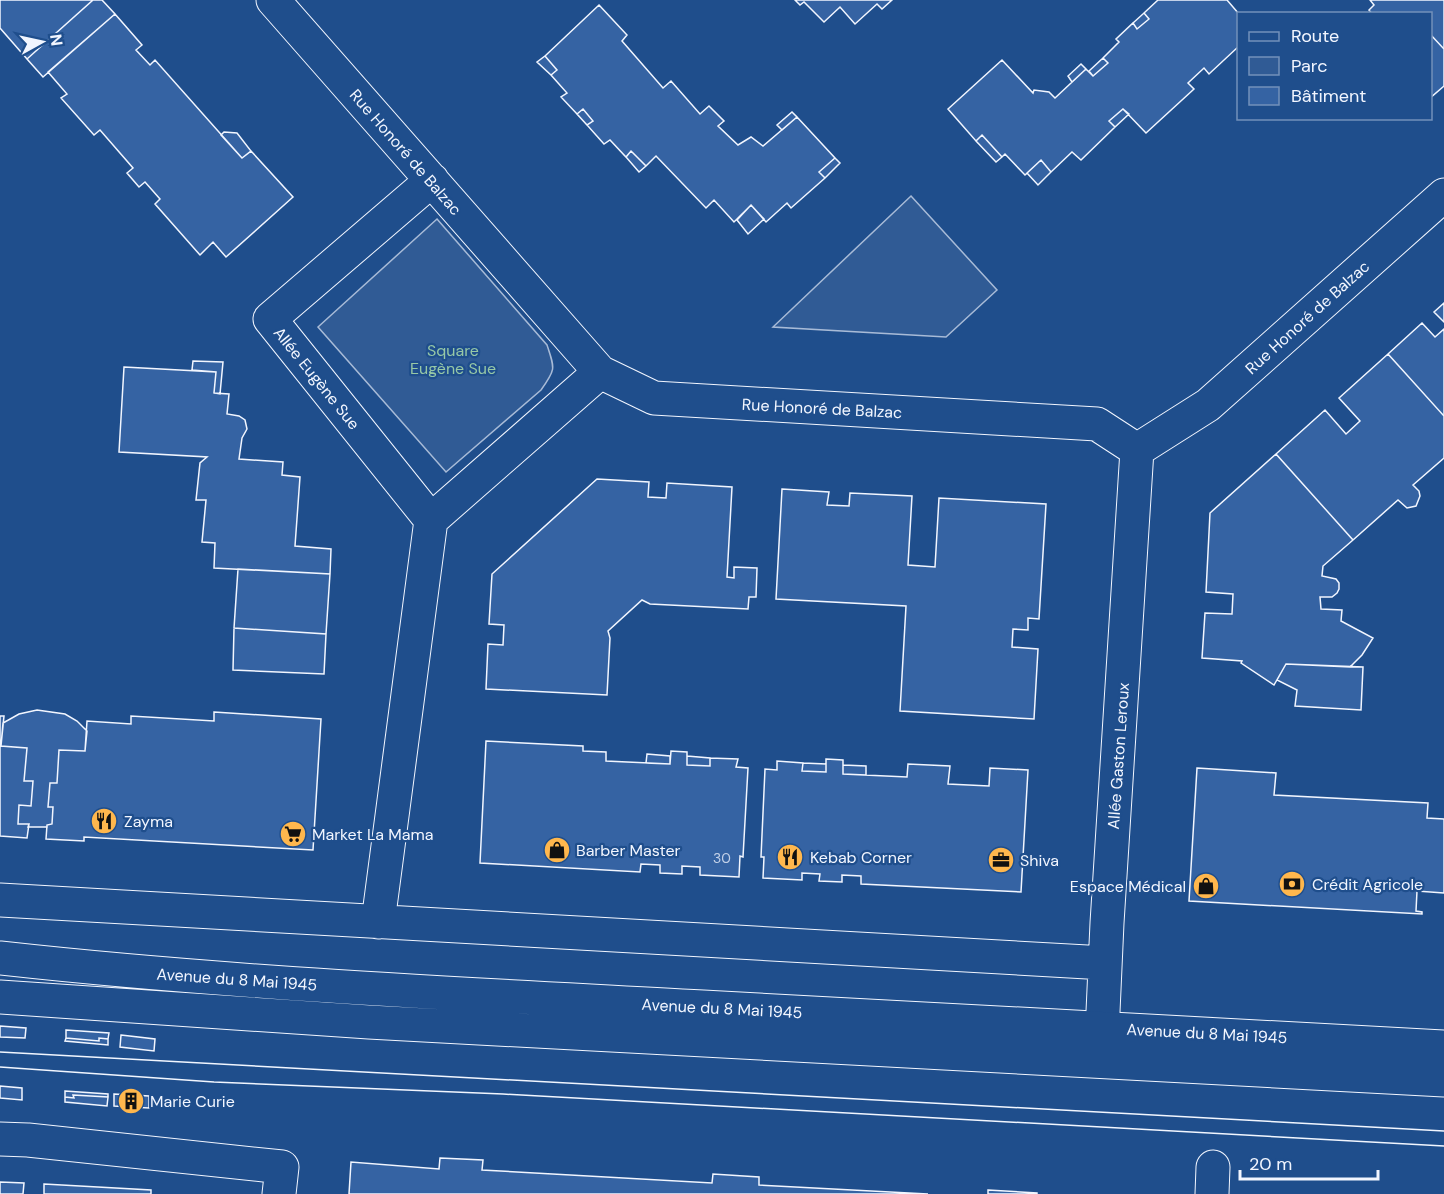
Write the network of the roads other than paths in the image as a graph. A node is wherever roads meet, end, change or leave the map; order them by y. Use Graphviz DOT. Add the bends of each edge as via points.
graph roads {
  1 [pos="273,0"];
  2 [pos="432,180"];
  3 [pos="1444,195"];
  4 [pos="600,372"];
  5 [pos="1137,450"];
  6 [pos="431,520"];
  7 [pos="0,900"];
  8 [pos="378,922"];
  9 [pos="0,958"];
  10 [pos="1105,963"];
  11 [pos="0,997"];
  12 [pos="1104,1027"];
  13 [pos="1444,1047"];
  14 [pos="1101,1061"];
  15 [pos="1444,1080"];
  16 [pos="0,1139"];
  17 [pos="279,1194"];
  1 -- 2 [label="street, Rue Honoré de Balzac"];
  2 -- 4 [label="street, Rue Honoré de Balzac"];
  2 -- 6 [label="street, Allée Eugène Sue" via="270,319"];
  3 -- 5 [label="street, Rue Honoré de Balzac" via="1208,405"];
  4 -- 5 [label="street, Rue Honoré de Balzac" via="654,398 1096,423"];
  4 -- 6 [label="street"];
  5 -- 10 [label="street, Allée Gaston Leroux"];
  6 -- 8 [label="street"];
  7 -- 8 [label="street"];
  8 -- 10 [label="street"];
  9 -- 12 [label="street, Avenue du 8 Mai 1945" via="372,989"];
  10 -- 12 [label="street, Allée Gaston Leroux"];
  11 -- 14 [label="street, Avenue du 8 Mai 1945" via="369,1022"];
  12 -- 13 [label="street, Avenue du 8 Mai 1945"];
  12 -- 14 [label="street, Allée Gaston Leroux"];
  14 -- 15 [label="street, Avenue du 8 Mai 1945"];
  16 -- 17 [label="street" via="282,1167"];
}
